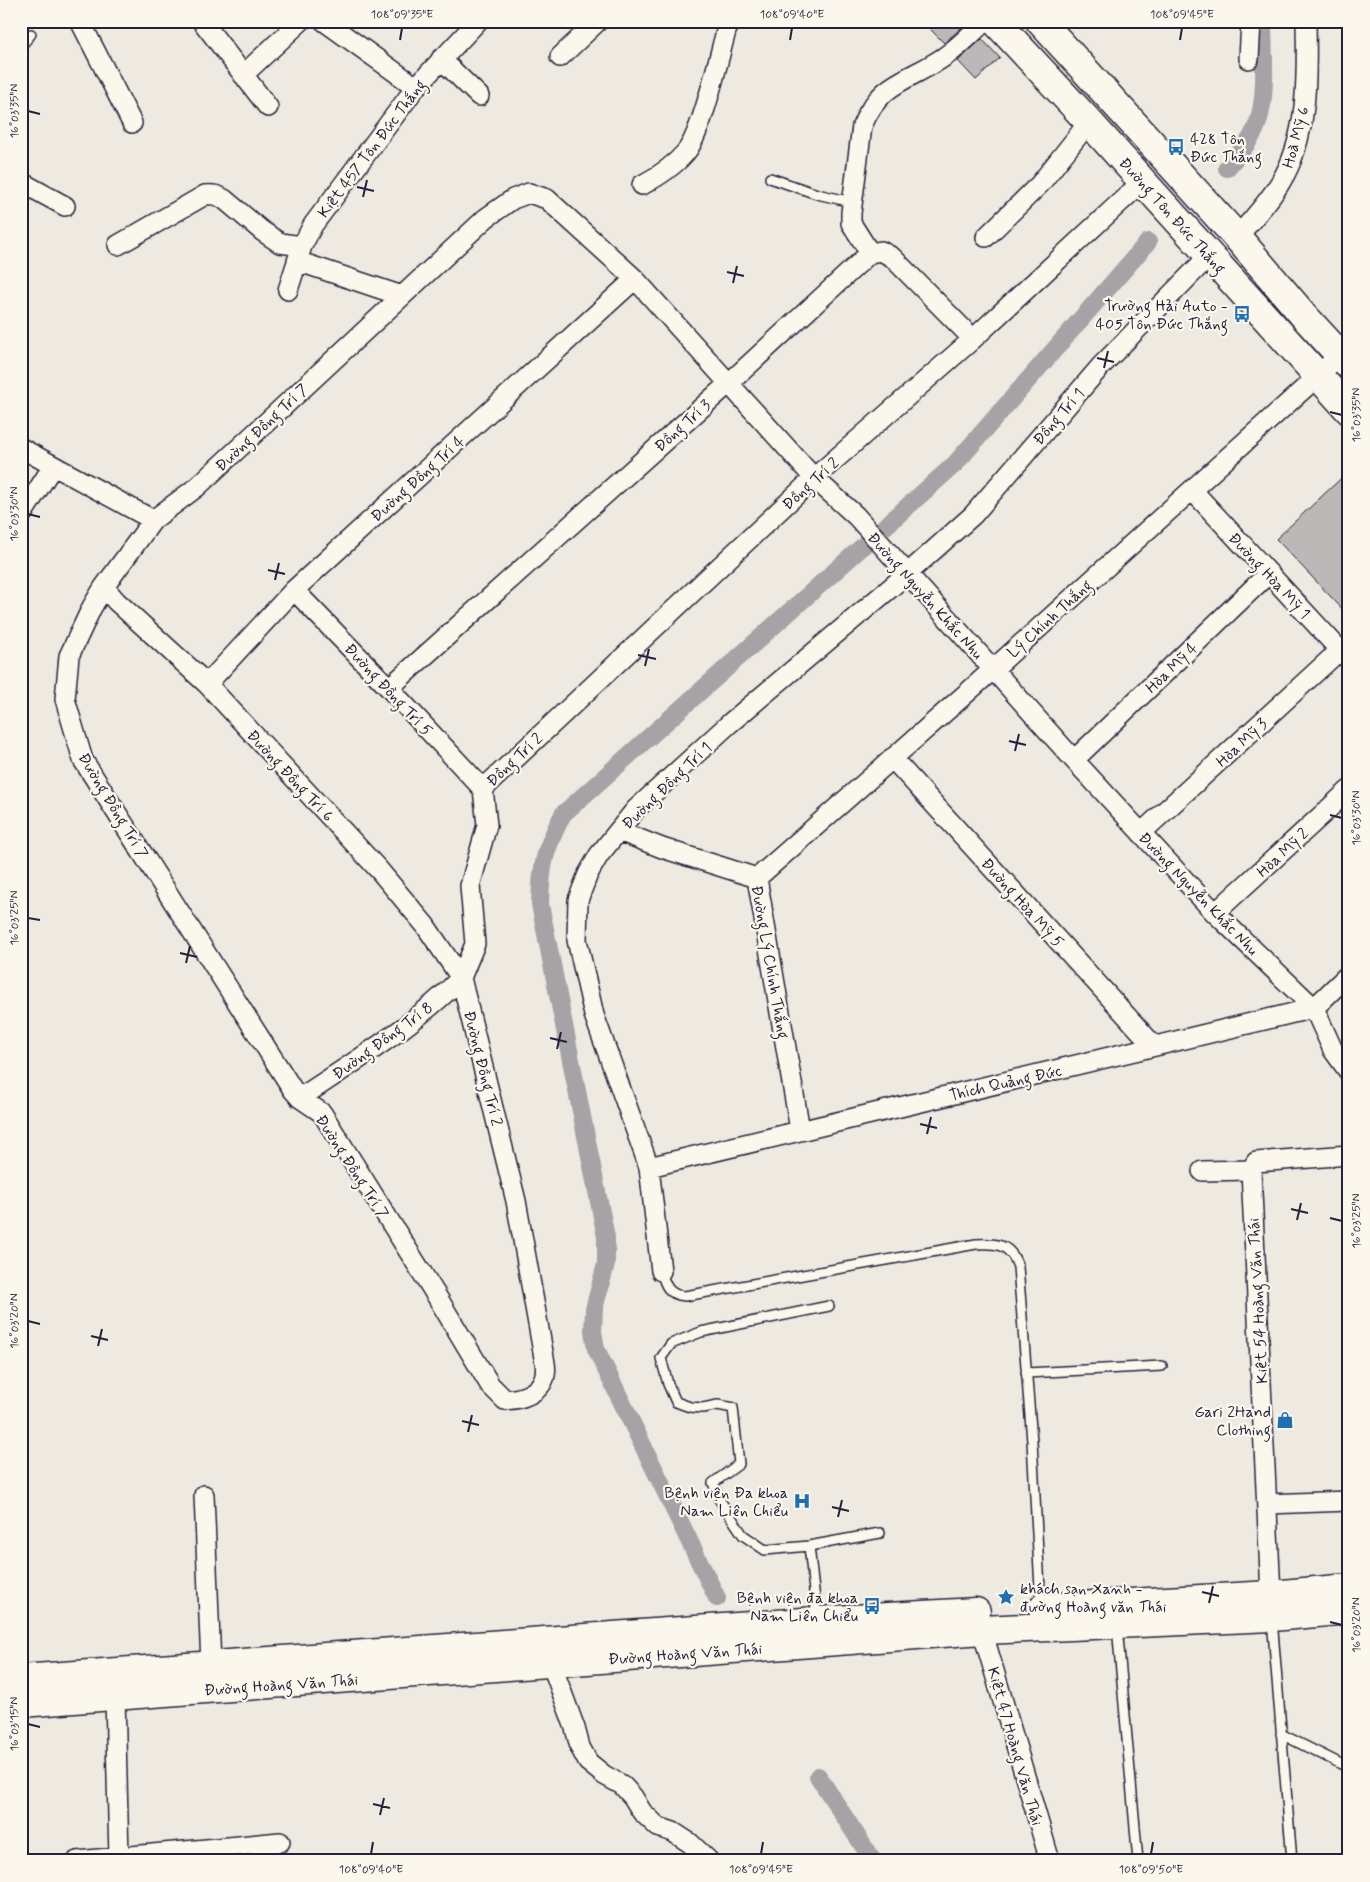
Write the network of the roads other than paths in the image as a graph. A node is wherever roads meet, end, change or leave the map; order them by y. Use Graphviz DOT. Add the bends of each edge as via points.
graph roads {
  1 [pos="80,21"];
  2 [pos="202,21"];
  3 [pos="301,21"];
  4 [pos="324,21"];
  5 [pos="478,21"];
  6 [pos="986,21"];
  7 [pos="996,21"];
  8 [pos="1040,21"];
  9 [pos="1251,21"];
  10 [pos="1306,21"];
  11 [pos="593,23"];
  12 [pos="727,24"];
  13 [pos="30,34"];
  14 [pos="21,46"];
  15 [pos="560,57"];
  16 [pos="441,59"];
  17 [pos="1249,59"];
  18 [pos="243,75"];
  19 [pos="416,87"];
  20 [pos="479,96"];
  21 [pos="268,107"];
  22 [pos="1089,122"];
  23 [pos="132,123"];
  24 [pos="770,178"];
  25 [pos="21,182"];
  26 [pos="1142,182"];
  27 [pos="642,185"];
  28 [pos="529,193"];
  29 [pos="852,202"];
  30 [pos="65,206"];
  31 [pos="1237,237"];
  32 [pos="986,238"];
  33 [pos="118,245"];
  34 [pos="870,253"];
  35 [pos="300,254"];
  36 [pos="1209,256"];
  37 [pos="635,279"];
  38 [pos="288,290"];
  39 [pos="402,296"];
  40 [pos="973,340"];
  41 [pos="1346,355"];
  42 [pos="1318,376"];
  43 [pos="728,384"];
  44 [pos="1349,410"];
  45 [pos="21,448"];
  46 [pos="53,466"];
  47 [pos="814,478"];
  48 [pos="1192,490"];
  49 [pos="21,516"];
  50 [pos="153,520"];
  51 [pos="901,568"];
  52 [pos="1269,573"];
  53 [pos="104,587"];
  54 [pos="294,590"];
  55 [pos="1344,655"];
  56 [pos="992,670"];
  57 [pos="207,684"];
  58 [pos="390,688"];
  59 [pos="892,758"];
  60 [pos="1074,760"];
  61 [pos="483,789"];
  62 [pos="1349,790"];
  63 [pos="619,831"];
  64 [pos="1141,833"];
  65 [pos="757,878"];
  66 [pos="1216,913"];
  67 [pos="1349,974"];
  68 [pos="461,978"];
  69 [pos="1314,1008"];
  70 [pos="1154,1046"];
  71 [pos="1349,1072"];
  72 [pos="300,1098"];
  73 [pos="800,1130"];
  74 [pos="1349,1156"];
  75 [pos="649,1167"];
  76 [pos="1251,1170"];
  77 [pos="1202,1171"];
  78 [pos="661,1271"];
  79 [pos="829,1306"];
  80 [pos="543,1349"];
  81 [pos="1162,1366"];
  82 [pos="1026,1372"];
  83 [pos="204,1495"];
  84 [pos="1349,1501"];
  85 [pos="1267,1504"];
  86 [pos="880,1533"];
  87 [pos="808,1546"];
  88 [pos="1349,1588"];
  89 [pos="1271,1606"];
  90 [pos="1041,1608"];
  91 [pos="1349,1610"];
  92 [pos="1116,1623"];
  93 [pos="824,1628"];
  94 [pos="982,1630"];
  95 [pos="551,1663"];
  96 [pos="211,1665"];
  97 [pos="21,1679"];
  98 [pos="115,1696"];
  99 [pos="21,1703"];
  100 [pos="1280,1734"];
  101 [pos="1349,1768"];
  102 [pos="280,1842"];
  103 [pos="119,1857"];
  104 [pos="77,1861"];
  105 [pos="709,1861"];
  106 [pos="1050,1861"];
  107 [pos="1138,1861"];
  108 [pos="1292,1861"];
  1 -- 23 [label="street"];
  2 -- 18 [label="street"];
  3 -- 18 [label="street"];
  4 -- 19 [label="street"];
  5 -- 16 [label="street, Kiệt 457 Tôn Đức Thắng"];
  6 -- 29 [label="street" via="945,57 885,90 875,101 862,126"];
  7 -- 22 [label="main road, Đường Tôn Đức Thắng"];
  8 -- 31 [label="main road, Đường Tôn Đức Thắng"];
  9 -- 17 [label="street"];
  10 -- 31 [label="street, Hoà Mỹ 6" via="1308,81 1293,155 1281,182"];
  11 -- 15 [label="street"];
  12 -- 27 [label="street" via="691,146 685,154"];
  13 -- 14 [label="lane"];
  16 -- 19 [label="street, Kiệt 457 Tôn Đức Thắng"];
  16 -- 20 [label="street"];
  18 -- 21 [label="street"];
  19 -- 35 [label="street, Kiệt 457 Tôn Đức Thắng" via="313,225"];
  22 -- 26 [label="main road, Đường Tôn Đức Thắng"];
  22 -- 32 [label="street" via="1040,184"];
  24 -- 29 [label="lane"];
  25 -- 30 [label="street"];
  26 -- 36 [label="main road, Đường Tôn Đức Thắng"];
  26 -- 40 [label="street, Đồng Trí 2"];
  28 -- 37 [label="street, Đường Nguyễn Khắc Nhu" via="547,198"];
  28 -- 39 [label="street, Đường Đồng Trí 7" via="513,199 486,218"];
  29 -- 34 [label="street" via="851,223"];
  31 -- 41 [label="main road, Đường Tôn Đức Thắng" via="1304,317"];
  33 -- 35 [label="street" via="206,196 217,195 262,232"];
  34 -- 40 [label="street" via="881,251 892,257"];
  34 -- 43 [label="street, Đồng Trí 3"];
  35 -- 38 [label="street, Kiệt 457 Tôn Đức Thắng"];
  35 -- 39 [label="street"];
  36 -- 42 [label="main road, Đường Tôn Đức Thắng"];
  36 -- 51 [label="street, Đồng Trí 1" via="1101,366 973,515"];
  37 -- 43 [label="street, Đường Nguyễn Khắc Nhu"];
  37 -- 54 [label="street, Đường Đồng Trí 4"];
  39 -- 50 [label="street, Đường Đồng Trí 7" via="197,486"];
  40 -- 47 [label="street, Đồng Trí 2"];
  41 -- 42 [label="street, Lý Chính Thắng"];
  42 -- 44 [label="main road, Đường Tôn Đức Thắng"];
  42 -- 48 [label="street, Lý Chính Thắng"];
  43 -- 47 [label="street, Đường Nguyễn Khắc Nhu"];
  43 -- 58 [label="street, Đồng Trí 3"];
  45 -- 46 [label="street"];
  46 -- 49 [label="street"];
  46 -- 50 [label="street"];
  47 -- 51 [label="street, Đường Nguyễn Khắc Nhu" via="856,516"];
  47 -- 61 [label="street, Đồng Trí 2"];
  48 -- 52 [label="street, Đường Hòa Mỹ 1"];
  48 -- 56 [label="street, Lý Chính Thắng"];
  50 -- 53 [label="street, Đường Đồng Trí 7"];
  51 -- 56 [label="street, Đường Nguyễn Khắc Nhu"];
  51 -- 63 [label="street, Đường Đồng Trí 1" via="636,809"];
  52 -- 55 [label="street, Đường Hòa Mỹ 1"];
  52 -- 60 [label="street, Hòa Mỹ 4"];
  53 -- 57 [label="street, Đường Đồng Trí 6"];
  53 -- 72 [label="street, Đường Đồng Trí 7" via="69,656 65,698 83,760"];
  54 -- 57 [label="street, Đường Đồng Trí 4"];
  54 -- 58 [label="street, Đường Đồng Trí 5"];
  55 -- 64 [label="street, Hòa Mỹ 3"];
  56 -- 59 [label="street, Lý Chính Thắng"];
  56 -- 60 [label="street, Đường Nguyễn Khắc Nhu"];
  57 -- 68 [label="street, Đường Đồng Trí 6" via="379,870 425,925"];
  58 -- 61 [label="street, Đường Đồng Trí 5"];
  59 -- 65 [label="street, Lý Chính Thắng"];
  59 -- 70 [label="street, Đường Hòa Mỹ 5"];
  60 -- 64 [label="street, Đường Nguyễn Khắc Nhu"];
  61 -- 68 [label="street" via="487,825 470,886 475,944"];
  62 -- 66 [label="street, Hòa Mỹ 2"];
  63 -- 65 [label="street, Đường Lý Chính Thắng"];
  63 -- 75 [label="street, Đường Đồng Trí 1" via="588,874 578,900 577,940 594,1014"];
  64 -- 66 [label="street, Đường Nguyễn Khắc Nhu"];
  65 -- 73 [label="street, Đường Lý Chính Thắng"];
  66 -- 69 [label="street, Đường Nguyễn Khắc Nhu"];
  67 -- 69 [label="street"];
  68 -- 72 [label="street, Đường Đồng Trí 8" via="445,995 368,1053"];
  68 -- 80 [label="street, Đường Đồng Trí 2" via="516,1201"];
  69 -- 70 [label="street, Thích Quảng Đức"];
  69 -- 71 [label="street" via="1333,1050"];
  70 -- 73 [label="street, Thích Quảng Đức"];
  72 -- 80 [label="street, Đường Đồng Trí 7" via="322,1113 490,1385 505,1400 529,1395 542,1382 547,1373"];
  73 -- 75 [label="street, Thích Quảng Đức"];
  74 -- 76 [label="street" via="1256,1162"];
  75 -- 78 [label="street, Đường Đồng Trí 1"];
  76 -- 77 [label="street"];
  76 -- 85 [label="street, Kiệt 54 Hoàng Văn Thái"];
  78 -- 82 [label="lane" via="668,1290 685,1296 976,1244 997,1244 1011,1252 1018,1267"];
  79 -- 87 [label="lane" via="701,1332 671,1344 661,1358 676,1402 690,1407 718,1405 733,1408 739,1464 712,1482 742,1535 766,1550"];
  81 -- 82 [label="lane"];
  82 -- 90 [label="lane"];
  83 -- 96 [label="street"];
  84 -- 85 [label="street"];
  85 -- 89 [label="street, Kiệt 54 Hoàng Văn Thái"];
  86 -- 87 [label="lane"];
  87 -- 93 [label="lane"];
  88 -- 89 [label="main road, Đường Hoàng Văn Thái"];
  89 -- 90 [label="main road, Đường Hoàng Văn Thái"];
  89 -- 91 [label="main road, Đường Hoàng Văn Thái"];
  89 -- 92 [label="main road, Đường Hoàng Văn Thái"];
  89 -- 100 [label="lane"];
  90 -- 93 [label="main road, Đường Hoàng Văn Thái"];
  92 -- 94 [label="main road, Đường Hoàng Văn Thái"];
  92 -- 107 [label="lane"];
  93 -- 94 [label="main road, Đường Hoàng Văn Thái"];
  93 -- 95 [label="main road, Đường Hoàng Văn Thái"];
  93 -- 96 [label="main road, Đường Hoàng Văn Thái"];
  94 -- 106 [label="street, Kiệt 47 Hoàng Văn Thái"];
  95 -- 98 [label="main road, Đường Hoàng Văn Thái"];
  95 -- 105 [label="street" via="588,1762 622,1785 658,1827 690,1843"];
  96 -- 97 [label="main road, Đường Hoàng Văn Thái"];
  98 -- 99 [label="main road, Đường Hoàng Văn Thái"];
  98 -- 103 [label="street"];
  100 -- 101 [label="lane"];
  100 -- 108 [label="lane"];
  102 -- 103 [label="street"];
  103 -- 104 [label="street"];
}
